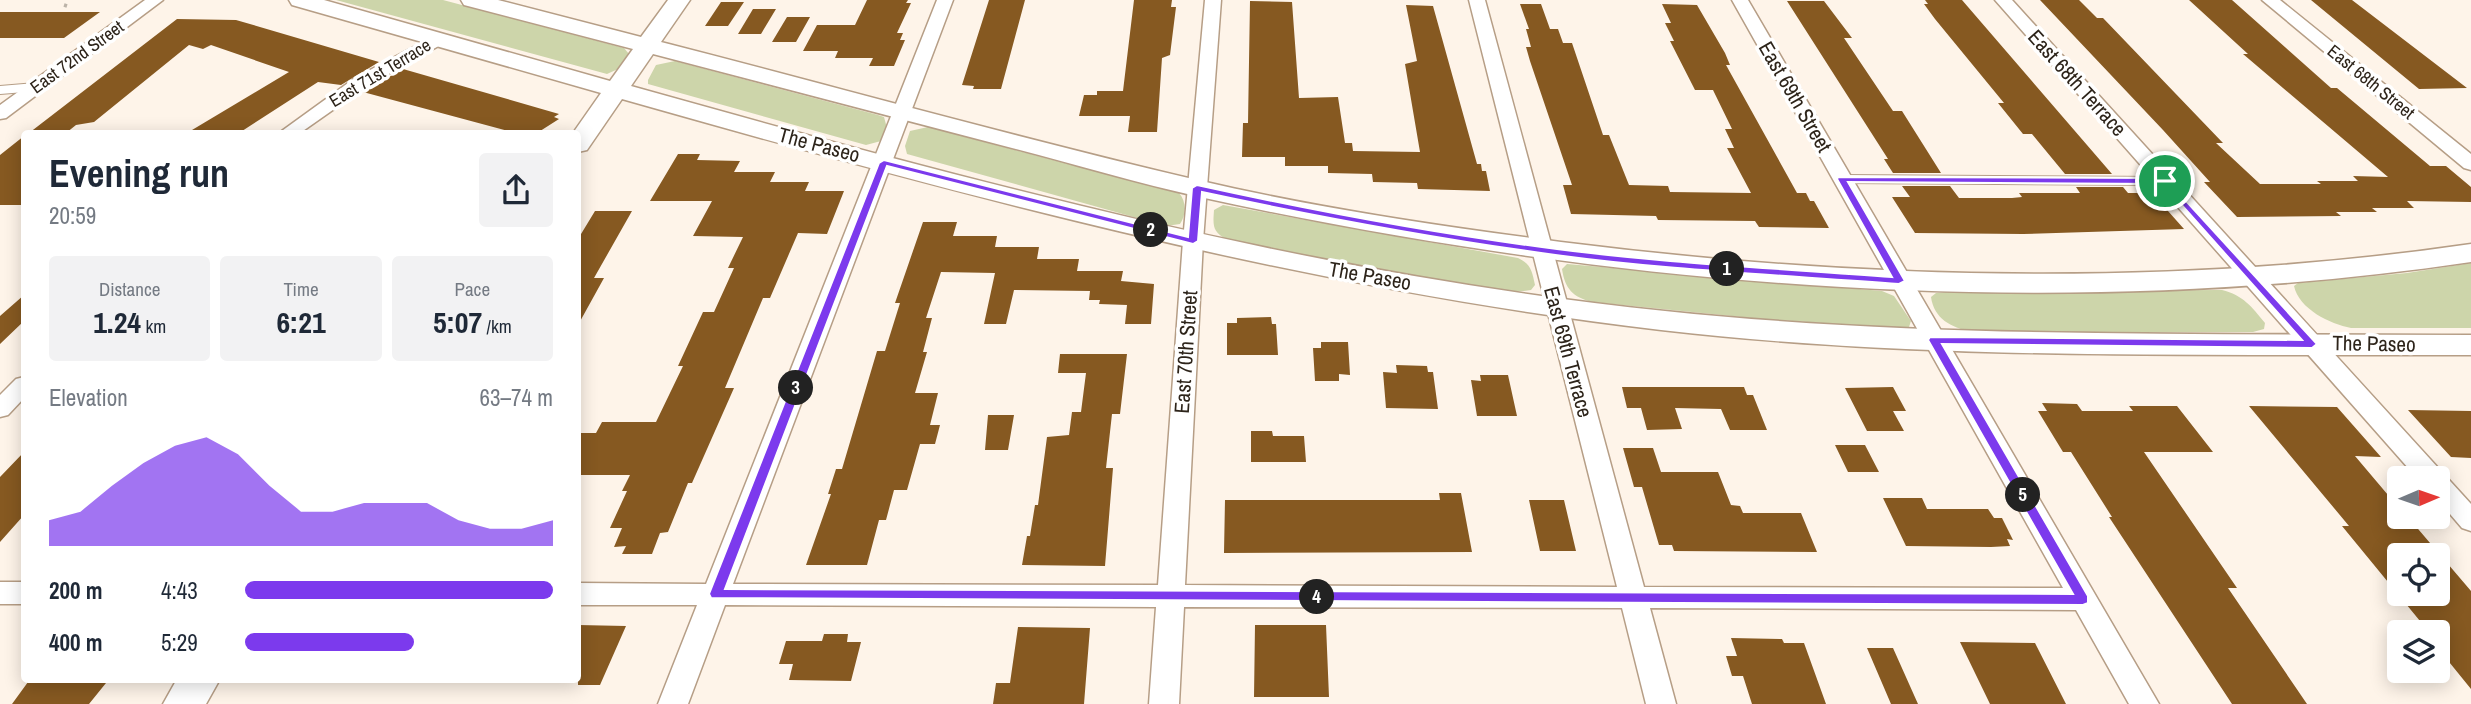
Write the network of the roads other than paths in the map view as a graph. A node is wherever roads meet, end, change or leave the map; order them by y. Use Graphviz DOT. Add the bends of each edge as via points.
graph roads {
  1 [pos="155,0"];
  2 [pos="300,0"];
  3 [pos="472,0"];
  4 [pos="679,0"];
  5 [pos="945,0"];
  6 [pos="1213,0"];
  7 [pos="1478,0"];
  8 [pos="1740,0"];
  9 [pos="2003,0"];
  10 [pos="2270,0"];
  11 [pos="438,39"];
  12 [pos="647,45"];
  13 [pos="37,87"];
  14 [pos="617,89"];
  15 [pos="0,90"];
  16 [pos="902,113"];
  17 [pos="0,114"];
  18 [pos="292,130"];
  19 [pos="581,140"];
  20 [pos="884,163"];
  21 [pos="2471,164"];
  22 [pos="1842,179"];
  23 [pos="2165,181"];
  24 [pos="1197,188"];
  25 [pos="1193,241"];
  26 [pos="1541,250"];
  27 [pos="2471,253"];
  28 [pos="2252,277"];
  29 [pos="1899,281"];
  30 [pos="1556,308"];
  31 [pos="1934,340"];
  32 [pos="2312,344"];
  33 [pos="2471,345"];
  34 [pos="21,388"];
  35 [pos="0,409"];
  36 [pos="2421,466"];
  37 [pos="2450,497"];
  38 [pos="2471,521"];
  39 [pos="0,593"];
  40 [pos="21,593"];
  41 [pos="581,594"];
  42 [pos="716,594"];
  43 [pos="1171,597"];
  44 [pos="1634,598"];
  45 [pos="2083,599"];
  46 [pos="197,683"];
  47 [pos="183,704"];
  48 [pos="673,704"];
  49 [pos="1164,704"];
  50 [pos="1661,704"];
  51 [pos="2144,704"];
  1 -- 13 [label="street, East 72nd Street"];
  2 -- 11 [label="main road, The Paseo"];
  3 -- 12 [label="main road"];
  4 -- 12 [label="main road"];
  5 -- 16 [label="street"];
  6 -- 24 [label="street, East 70th Street"];
  7 -- 26 [label="street, East 69th Terrace"];
  8 -- 22 [label="street, East 69th Street"];
  9 -- 23 [label="street, East 68th Terrace"];
  10 -- 21 [label="street, East 68th Street"];
  11 -- 14 [label="main road, The Paseo"];
  11 -- 18 [label="street, East 71st Terrace" via="370,77"];
  12 -- 14 [label="main road"];
  12 -- 16 [label="main road"];
  13 -- 15 [label="lane"];
  13 -- 17 [label="street, East 72nd Street"];
  14 -- 19 [label="main road"];
  14 -- 20 [label="main road, The Paseo"];
  16 -- 20 [label="street"];
  16 -- 24 [label="main road"];
  20 -- 25 [label="main road, The Paseo"];
  20 -- 42 [label="street"];
  22 -- 23 [label="lane"];
  22 -- 29 [label="street, East 69th Street"];
  23 -- 28 [label="street, East 68th Terrace"];
  24 -- 25 [label="street, East 70th Street"];
  24 -- 26 [label="main road" via="1336,217"];
  25 -- 30 [label="main road, The Paseo"];
  25 -- 43 [label="street, East 70th Street"];
  26 -- 29 [label="main road" via="1754,272"];
  26 -- 30 [label="street, East 69th Terrace"];
  27 -- 28 [label="main road"];
  28 -- 29 [label="main road"];
  28 -- 32 [label="street, East 68th Terrace"];
  29 -- 31 [label="street, East 69th Street"];
  30 -- 31 [label="main road, The Paseo"];
  30 -- 44 [label="street, East 69th Terrace"];
  31 -- 32 [label="main road, The Paseo"];
  31 -- 45 [label="street, East 69th Street"];
  32 -- 33 [label="main road, The Paseo"];
  32 -- 36 [label="street, East 68th Terrace"];
  34 -- 35 [label="street"];
  37 -- 38 [label="street"];
  39 -- 40 [label="street"];
  41 -- 42 [label="street"];
  42 -- 43 [label="street"];
  42 -- 48 [label="street"];
  43 -- 44 [label="street"];
  43 -- 49 [label="street, East 70th Street"];
  44 -- 45 [label="street"];
  44 -- 50 [label="street, East 69th Terrace"];
  45 -- 51 [label="street, East 69th Street"];
  46 -- 47 [label="main road"];
}
